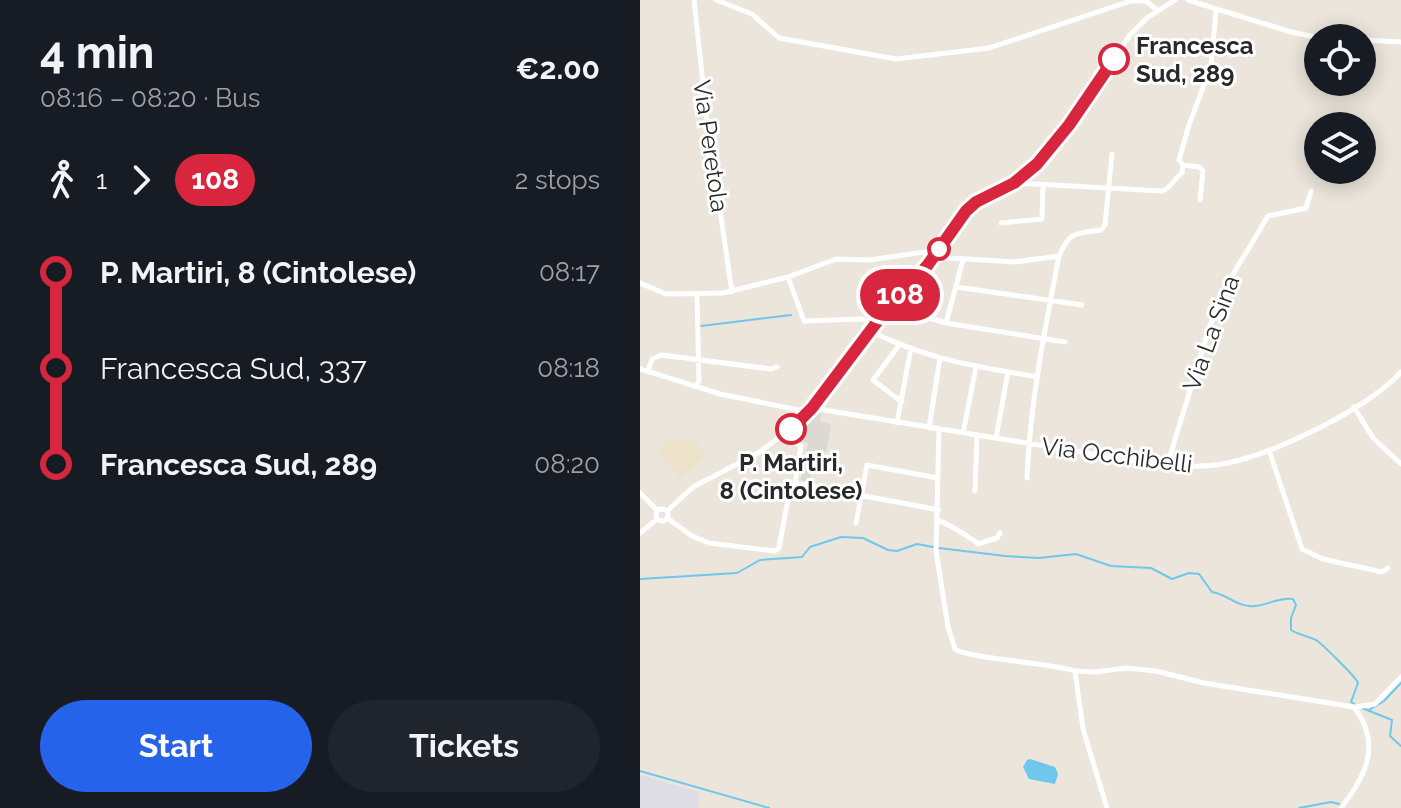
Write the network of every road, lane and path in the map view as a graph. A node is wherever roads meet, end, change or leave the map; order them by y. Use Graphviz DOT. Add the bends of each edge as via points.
graph roads {
  1 [pos="694,0"];
  2 [pos="716,0"];
  3 [pos="1146,0"];
  4 [pos="1175,0"];
  5 [pos="1188,0"];
  6 [pos="1157,10"];
  7 [pos="1216,10"];
  8 [pos="1304,35"];
  9 [pos="1376,41"];
  10 [pos="1401,42"];
  11 [pos="1112,154"];
  12 [pos="1183,165"];
  13 [pos="1014,183"];
  14 [pos="1043,185"];
  15 [pos="1108,189"];
  16 [pos="1311,191"];
  17 [pos="1200,200"];
  18 [pos="1001,223"];
  19 [pos="939,250"];
  20 [pos="1059,256"];
  21 [pos="934,257"];
  22 [pos="963,260"];
  23 [pos="788,277"];
  24 [pos="640,283"];
  25 [pos="956,287"];
  26 [pos="732,292"];
  27 [pos="697,296"];
  28 [pos="1050,301"];
  29 [pos="1082,305"];
  30 [pos="889,306"];
  31 [pos="946,323"];
  32 [pos="875,324"];
  33 [pos="870,331"];
  34 [pos="1045,339"];
  35 [pos="1065,342"];
  36 [pos="900,344"];
  37 [pos="911,348"];
  38 [pos="697,358"];
  39 [pos="940,358"];
  40 [pos="777,367"];
  41 [pos="976,367"];
  42 [pos="640,369"];
  43 [pos="648,371"];
  44 [pos="1008,372"];
  45 [pos="1401,372"];
  46 [pos="1038,377"];
  47 [pos="696,386"];
  48 [pos="902,402"];
  49 [pos="1354,407"];
  50 [pos="811,410"];
  51 [pos="897,423"];
  52 [pos="929,428"];
  53 [pos="939,429"];
  54 [pos="963,433"];
  55 [pos="977,435"];
  56 [pos="782,436"];
  57 [pos="996,438"];
  58 [pos="1028,444"];
  59 [pos="1269,450"];
  60 [pos="1401,464"];
  61 [pos="1167,466"];
  62 [pos="938,478"];
  63 [pos="1027,478"];
  64 [pos="795,483"];
  65 [pos="975,491"];
  66 [pos="640,493"];
  67 [pos="862,496"];
  68 [pos="657,510"];
  69 [pos="939,510"];
  70 [pos="667,511"];
  71 [pos="667,518"];
  72 [pos="657,519"];
  73 [pos="937,520"];
  74 [pos="856,523"];
  75 [pos="640,533"];
  76 [pos="1000,533"];
  77 [pos="1388,568"];
  78 [pos="1075,671"];
  79 [pos="1401,677"];
  80 [pos="1354,707"];
  81 [pos="1107,808"];
  82 [pos="1341,808"];
  1 -- 26 [label="street, Via Peretola"];
  2 -- 3 [label="street" via="752,14 779,38 896,59 989,48"];
  3 -- 6 [label="street"];
  4 -- 6 [label="street"];
  5 -- 7 [label="street"];
  6 -- 13 [label="street" via="1128,38 1066,129"];
  7 -- 8 [label="street"];
  7 -- 12 [label="street" via="1211,66 1179,160"];
  9 -- 10 [label="street"];
  11 -- 15 [label="street"];
  12 -- 15 [label="street" via="1165,190"];
  12 -- 17 [label="street" via="1203,171"];
  13 -- 14 [label="street"];
  13 -- 19 [label="street" via="976,202"];
  14 -- 15 [label="street"];
  14 -- 18 [label="street" via="1042,219"];
  15 -- 20 [label="street" via="1105,225 1066,238"];
  16 -- 61 [label="street, Via La Sina" via="1306,208 1268,216 1234,268 1209,328"];
  19 -- 21 [label="street"];
  19 -- 23 [label="street" via="836,259"];
  20 -- 22 [label="street" via="1015,262"];
  20 -- 28 [label="street"];
  21 -- 22 [label="street"];
  21 -- 30 [label="street"];
  22 -- 25 [label="street"];
  23 -- 26 [label="street"];
  23 -- 32 [label="street" via="804,321 862,319"];
  24 -- 27 [label="street" via="666,294"];
  25 -- 28 [label="street"];
  25 -- 31 [label="street"];
  26 -- 27 [label="street"];
  27 -- 38 [label="street"];
  28 -- 29 [label="street"];
  28 -- 34 [label="street"];
  30 -- 31 [label="street"];
  30 -- 32 [label="street"];
  31 -- 34 [label="street"];
  32 -- 33 [label="street"];
  33 -- 36 [label="street"];
  33 -- 50 [label="street"];
  34 -- 35 [label="street"];
  34 -- 46 [label="street"];
  36 -- 37 [label="street"];
  36 -- 48 [label="street" via="873,380"];
  37 -- 39 [label="street"];
  37 -- 48 [label="street"];
  38 -- 40 [label="street"];
  38 -- 43 [label="street" via="656,356"];
  38 -- 47 [label="street"];
  39 -- 41 [label="street"];
  39 -- 52 [label="street"];
  41 -- 44 [label="street"];
  41 -- 54 [label="street"];
  42 -- 43 [label="street, Via Occhibelli"];
  43 -- 47 [label="street, Via Occhibelli"];
  44 -- 46 [label="street"];
  44 -- 57 [label="street"];
  45 -- 49 [label="street, Via Occhibelli"];
  46 -- 58 [label="street"];
  47 -- 50 [label="street, Via Occhibelli"];
  48 -- 51 [label="street"];
  49 -- 59 [label="street, Via Occhibelli"];
  49 -- 60 [label="street" via="1373,438"];
  50 -- 51 [label="street, Via Occhibelli"];
  50 -- 56 [label="street"];
  51 -- 52 [label="street, Via Occhibelli"];
  52 -- 53 [label="street, Via Occhibelli"];
  53 -- 54 [label="street, Via Occhibelli"];
  53 -- 62 [label="street"];
  54 -- 55 [label="street, Via Occhibelli"];
  55 -- 57 [label="street, Via Occhibelli"];
  55 -- 65 [label="street"];
  56 -- 64 [label="street" via="801,446"];
  56 -- 70 [label="street" via="693,487"];
  57 -- 58 [label="street, Via Occhibelli"];
  58 -- 61 [label="street, Via Occhibelli"];
  58 -- 63 [label="street"];
  59 -- 61 [label="street, Via Occhibelli" via="1229,463"];
  59 -- 77 [label="street" via="1302,549 1323,559 1382,572"];
  62 -- 67 [label="street" via="867,465"];
  62 -- 69 [label="street"];
  64 -- 67 [label="street"];
  64 -- 71 [label="street" via="775,551 709,543"];
  66 -- 68 [label="street"];
  67 -- 69 [label="street"];
  67 -- 74 [label="street"];
  68 -- 70 [label="street"];
  68 -- 72 [label="street"];
  69 -- 73 [label="street"];
  70 -- 71 [label="street"];
  71 -- 72 [label="street"];
  72 -- 75 [label="street"];
  73 -- 76 [label="street" via="978,544"];
  73 -- 78 [label="street" via="946,620 958,652"];
  78 -- 80 [label="street" via="1156,671"];
  78 -- 81 [label="street" via="1083,729"];
  79 -- 80 [label="street" via="1375,704"];
  80 -- 82 [label="street" via="1370,748 1362,779"];
}
